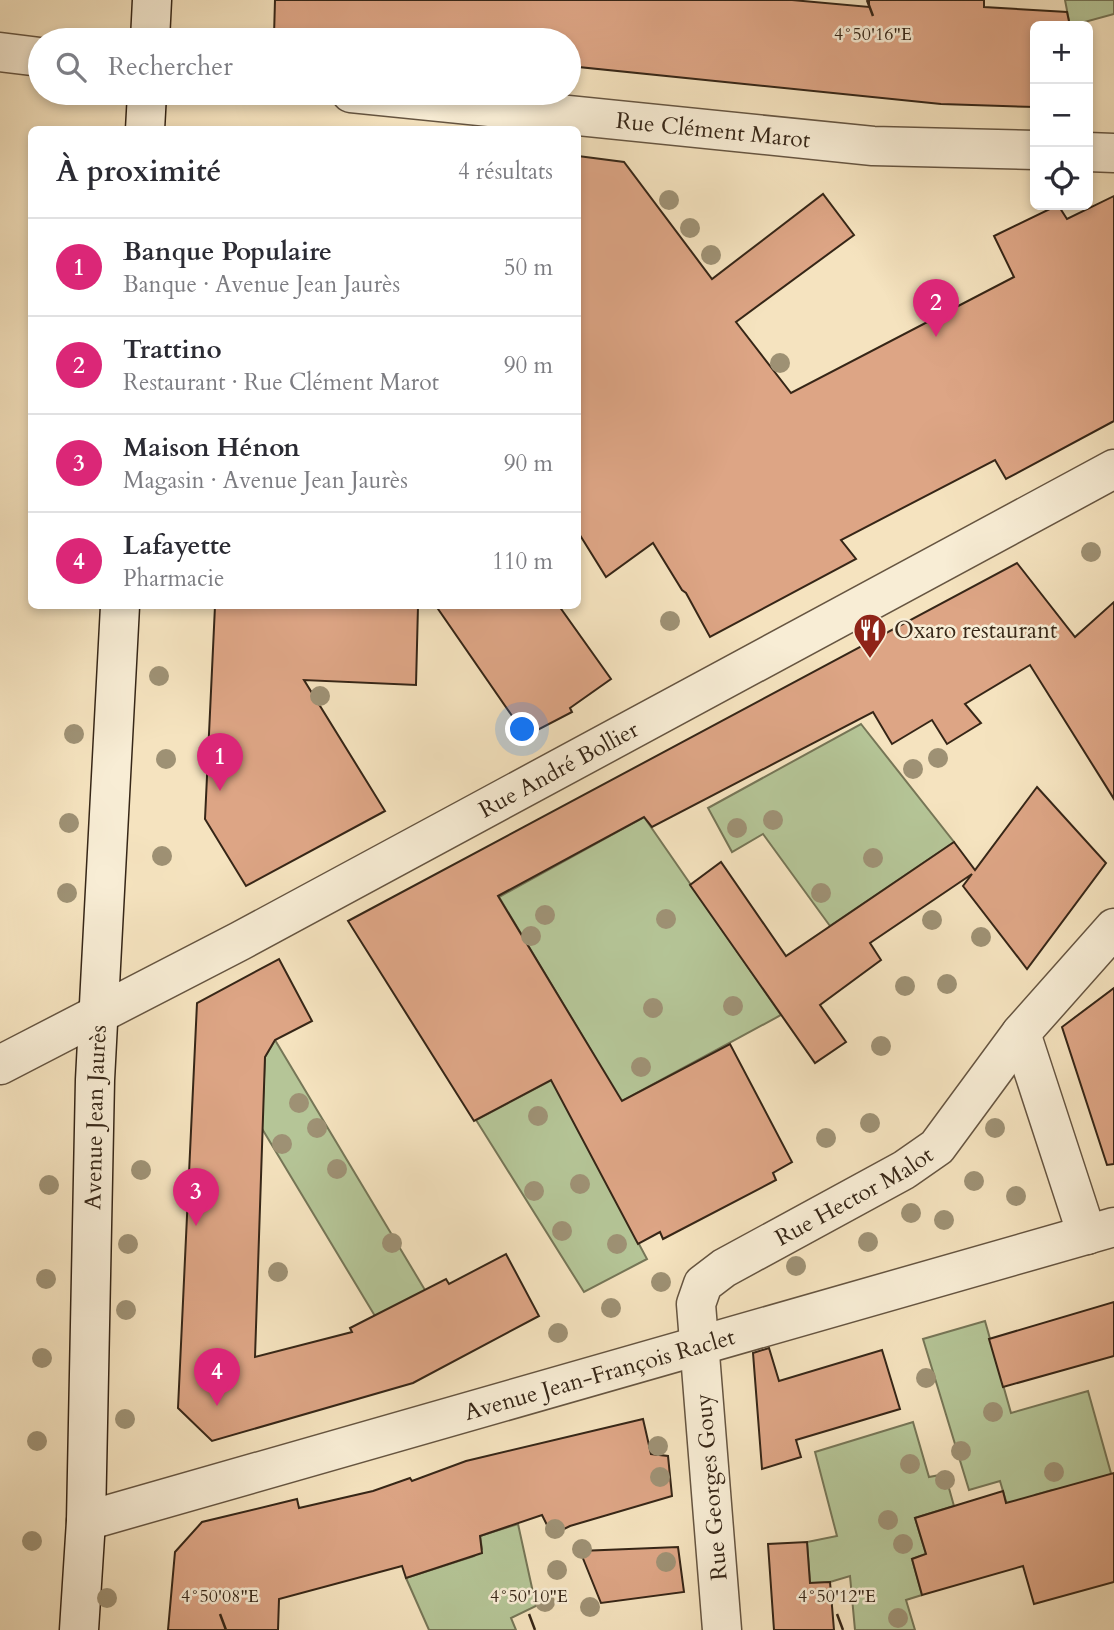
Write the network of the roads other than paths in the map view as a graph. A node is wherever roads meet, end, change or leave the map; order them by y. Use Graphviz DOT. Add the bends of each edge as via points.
graph roads {
  1 [pos="152,0"];
  2 [pos="151,28"];
  3 [pos="0,52"];
  4 [pos="28,56"];
  5 [pos="146,105"];
  6 [pos="469,105"];
  7 [pos="145,126"];
  8 [pos="1030,150"];
  9 [pos="1093,152"];
  10 [pos="1114,153"];
  11 [pos="1114,469"];
  12 [pos="120,609"];
  13 [pos="1114,929"];
  14 [pos="99,1013"];
  15 [pos="1021,1033"];
  16 [pos="0,1065"];
  17 [pos="1101,1231"];
  18 [pos="699,1345"];
  19 [pos="86,1521"];
  20 [pos="79,1630"];
  21 [pos="722,1630"];
  1 -- 2 [label="street"];
  3 -- 4 [label="street"];
  5 -- 7 [label="street"];
  6 -- 8 [label="street, Rue Clément Marot" via="873,146"];
  9 -- 10 [label="street"];
  11 -- 14 [label="street, Rue André Bollier"];
  12 -- 14 [label="street, Avenue Jean Jaurès"];
  13 -- 15 [label="street, Rue Hector Malot"];
  14 -- 16 [label="street, Rue André Bollier"];
  14 -- 19 [label="street, Avenue Jean Jaurès"];
  15 -- 17 [label="street"];
  15 -- 18 [label="street, Rue Hector Malot" via="937,1147 703,1284 696,1304"];
  17 -- 18 [label="street, Avenue Jean-François Raclet"];
  18 -- 19 [label="street, Avenue Jean-François Raclet"];
  18 -- 21 [label="street, Rue Georges Gouy"];
  19 -- 20 [label="street, Avenue Jean Jaurès"];
}
